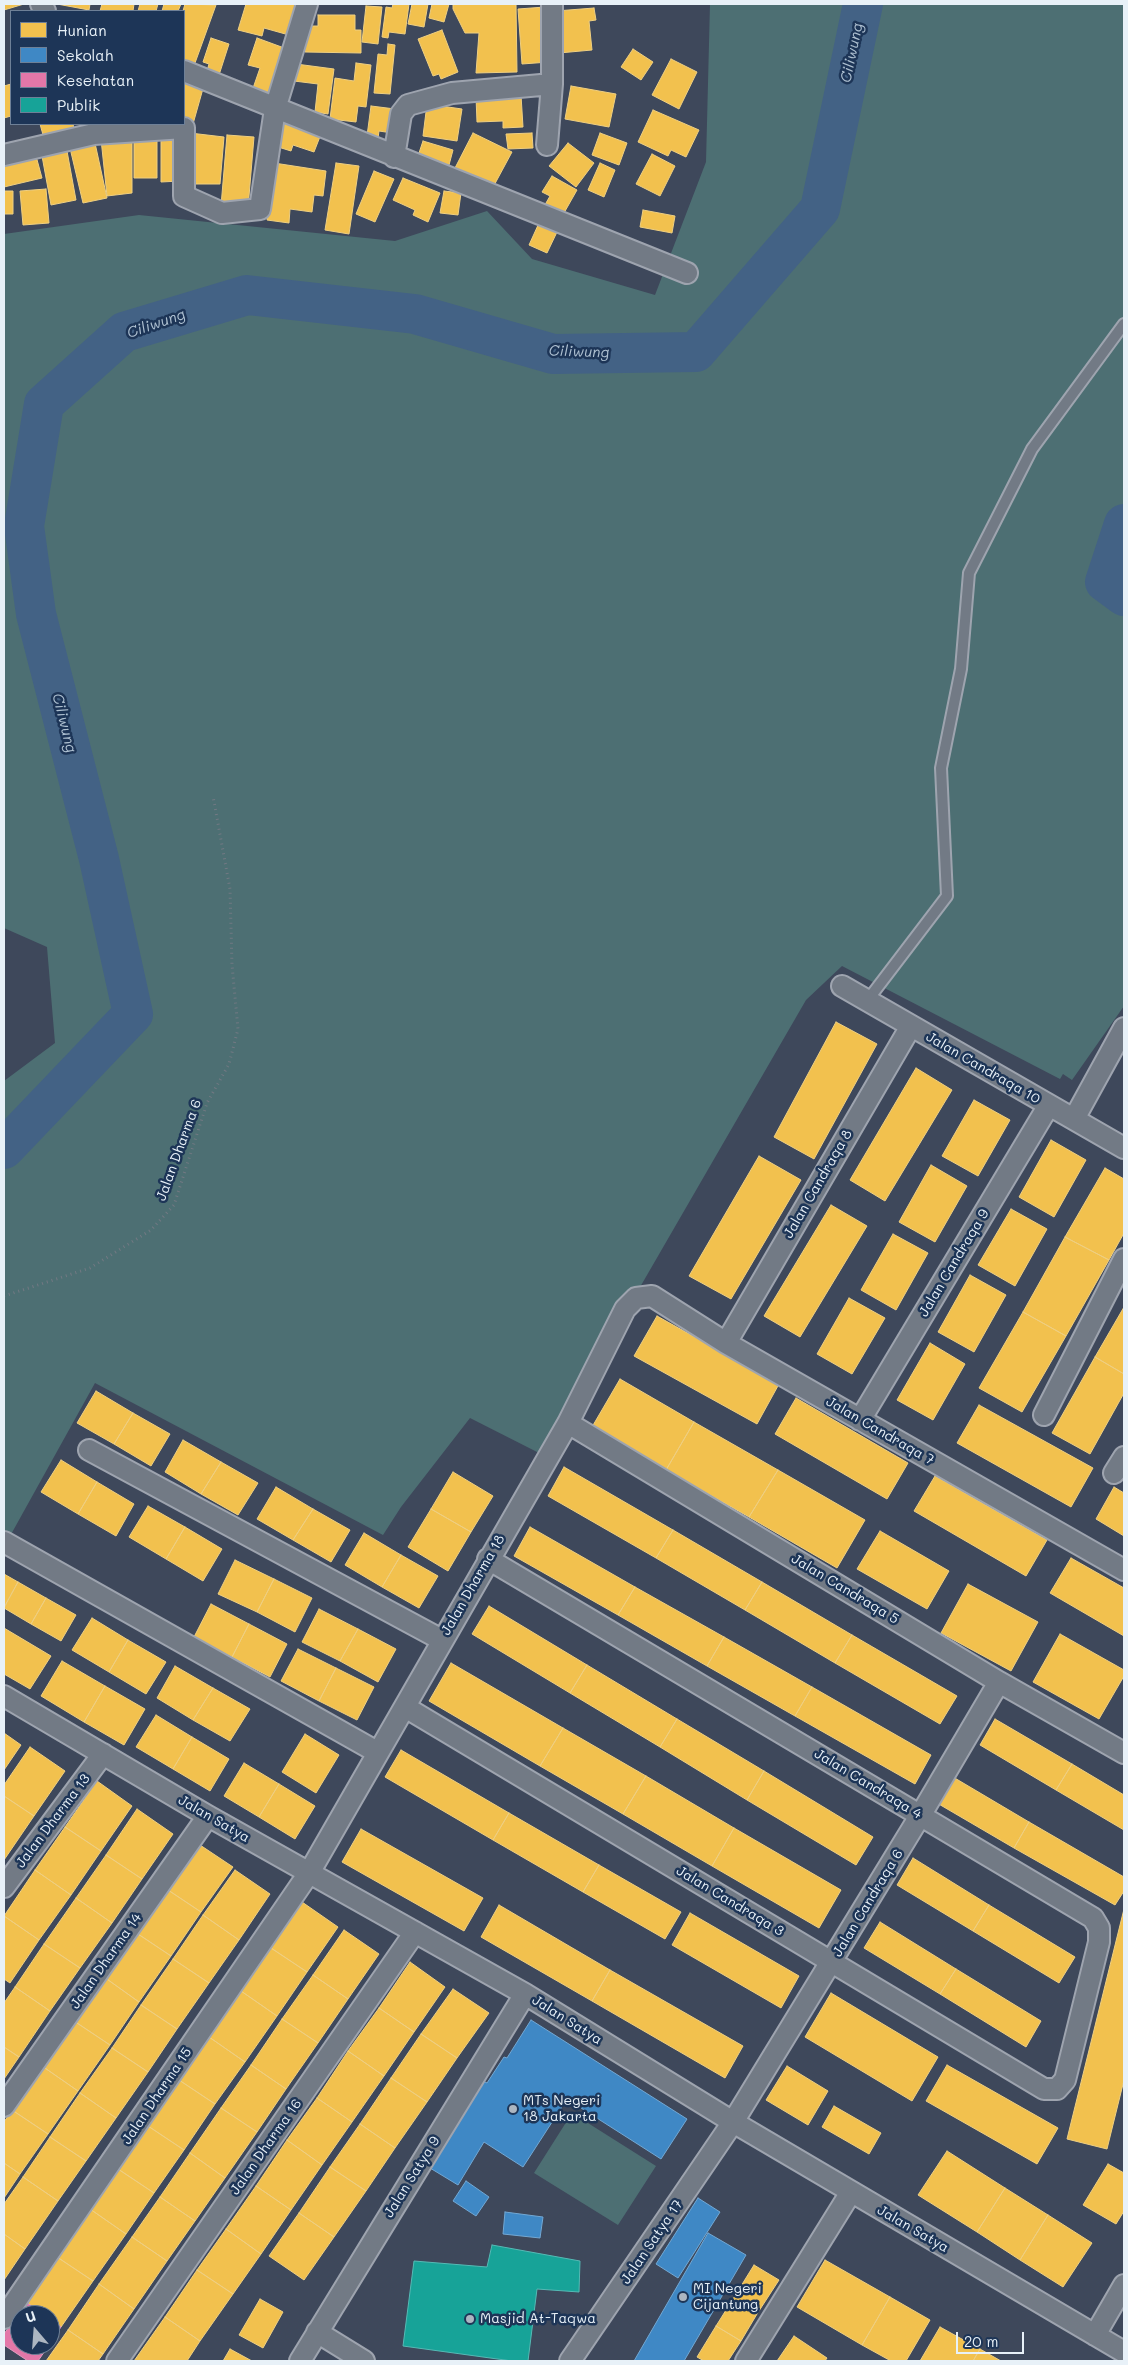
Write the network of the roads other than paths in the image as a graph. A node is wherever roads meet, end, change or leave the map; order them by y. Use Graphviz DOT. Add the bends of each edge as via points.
graph roads {
  1 [pos="307,4"];
  2 [pos="552,4"];
  3 [pos="185,71"];
  4 [pos="552,84"];
  5 [pos="275,109"];
  6 [pos="547,145"];
  7 [pos="4,155"];
  8 [pos="394,157"];
  9 [pos="687,273"];
  10 [pos="1124,324"];
  11 [pos="842,986"];
  12 [pos="868,1001"];
  13 [pos="911,1026"];
  14 [pos="1124,1028"];
  15 [pos="1049,1105"];
  16 [pos="1074,1119"];
  17 [pos="1124,1148"];
  18 [pos="1124,1259"];
  19 [pos="636,1298"];
  20 [pos="726,1343"];
  21 [pos="1044,1414"];
  22 [pos="860,1420"];
  23 [pos="568,1423"];
  24 [pos="89,1450"];
  25 [pos="4,1542"];
  26 [pos="488,1559"];
  27 [pos="1124,1570"];
  28 [pos="442,1640"];
  29 [pos="999,1682"];
  30 [pos="4,1696"];
  31 [pos="405,1707"];
  32 [pos="377,1752"];
  33 [pos="1124,1752"];
  34 [pos="103,1754"];
  35 [pos="208,1816"];
  36 [pos="920,1816"];
  37 [pos="310,1873"];
  38 [pos="4,1887"];
  39 [pos="414,1932"];
  40 [pos="832,1962"];
  41 [pos="526,1994"];
  42 [pos="1057,2089"];
  43 [pos="4,2106"];
  44 [pos="733,2122"];
  45 [pos="851,2192"];
  46 [pos="1124,2285"];
  47 [pos="4,2318"];
  48 [pos="317,2332"];
  49 [pos="1095,2334"];
  50 [pos="1124,2352"];
  51 [pos="117,2361"];
  52 [pos="300,2361"];
  53 [pos="364,2361"];
  54 [pos="570,2361"];
  55 [pos="746,2361"];
  1 -- 5 [label="street"];
  2 -- 4 [label="street"];
  3 -- 5 [label="street"];
  4 -- 6 [label="street"];
  4 -- 8 [label="street" via="452,93 408,105 401,114"];
  5 -- 7 [label="street" via="260,209 222,213 184,196 184,128 94,134"];
  5 -- 8 [label="street"];
  8 -- 9 [label="street"];
  10 -- 12 [label="lane" via="1032,449 969,573 961,669 941,768 947,896"];
  11 -- 12 [label="street, Jalan Candraqa 10"];
  12 -- 13 [label="street, Jalan Candraqa 10"];
  13 -- 15 [label="street, Jalan Candraqa 10"];
  13 -- 20 [label="street, Jalan Candraqa 8"];
  14 -- 16 [label="street"];
  15 -- 16 [label="street, Jalan Candraqa 10"];
  15 -- 22 [label="street, Jalan Candraqa 9"];
  16 -- 17 [label="street, Jalan Candraqa 10"];
  18 -- 21 [label="street"];
  19 -- 20 [label="street, Jalan Candraqa 7" via="652,1296"];
  19 -- 23 [label="street, Jalan Dharma 18" via="625,1308"];
  20 -- 22 [label="street, Jalan Candraqa 7"];
  22 -- 27 [label="street, Jalan Candraqa 7"];
  23 -- 26 [label="street, Jalan Dharma 18"];
  23 -- 29 [label="street, Jalan Candraqa 5"];
  24 -- 28 [label="street"];
  25 -- 32 [label="street"];
  26 -- 28 [label="street, Jalan Dharma 18"];
  26 -- 36 [label="street, Jalan Candraqa 4"];
  28 -- 31 [label="street, Jalan Dharma 18"];
  29 -- 33 [label="street, Jalan Candraqa 5"];
  29 -- 36 [label="street, Jalan Candraqa 6"];
  30 -- 34 [label="street, Jalan Satya"];
  31 -- 32 [label="street, Jalan Dharma 18"];
  31 -- 40 [label="street, Jalan Candraqa 3"];
  32 -- 37 [label="street, Jalan Dharma 18"];
  34 -- 35 [label="street, Jalan Satya"];
  34 -- 38 [label="street, Jalan Dharma 13"];
  35 -- 37 [label="street, Jalan Satya"];
  35 -- 43 [label="street, Jalan Dharma 14"];
  36 -- 40 [label="street, Jalan Candraqa 6"];
  36 -- 42 [label="street, Jalan Candraqa 4" via="1092,1918 1098,1928 1099,1942 1065,2080"];
  37 -- 39 [label="street, Jalan Satya"];
  37 -- 47 [label="street, Jalan Dharma 15"];
  39 -- 41 [label="street, Jalan Satya"];
  39 -- 51 [label="street, Jalan Dharma 16"];
  40 -- 42 [label="street, Jalan Candraqa 3" via="1044,2089"];
  40 -- 44 [label="street, Jalan Candraqa 6"];
  41 -- 44 [label="street, Jalan Satya"];
  41 -- 48 [label="street, Jalan Satya 9"];
  44 -- 45 [label="street, Jalan Satya"];
  44 -- 54 [label="street, Jalan Satya 17"];
  45 -- 49 [label="street, Jalan Satya"];
  45 -- 55 [label="street"];
  46 -- 49 [label="street"];
  48 -- 52 [label="street, Jalan Satya 9"];
  48 -- 53 [label="street"];
  49 -- 50 [label="street, Jalan Satya"];
}
